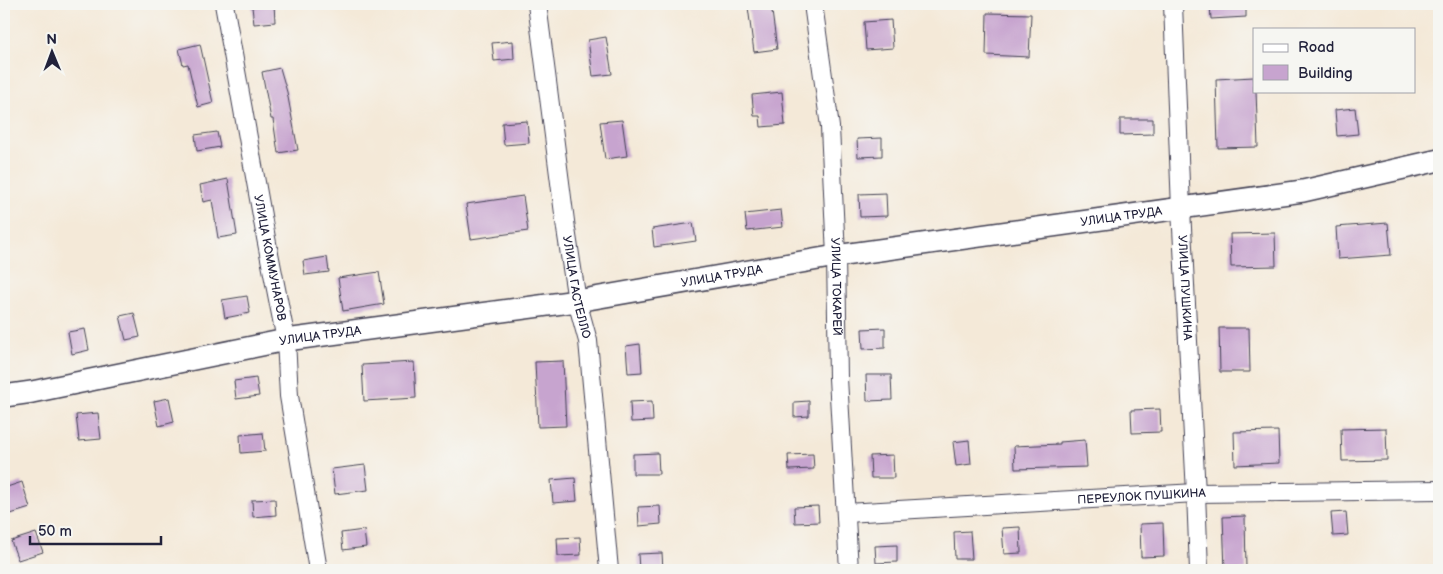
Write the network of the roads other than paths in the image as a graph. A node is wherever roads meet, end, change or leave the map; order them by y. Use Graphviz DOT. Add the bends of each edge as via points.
graph roads {
  1 [pos="224,4"];
  2 [pos="537,4"];
  3 [pos="813,4"];
  4 [pos="1173,4"];
  5 [pos="1439,160"];
  6 [pos="1180,209"];
  7 [pos="836,256"];
  8 [pos="577,301"];
  9 [pos="286,340"];
  10 [pos="4,396"];
  11 [pos="1439,490"];
  12 [pos="1196,493"];
  13 [pos="846,513"];
  14 [pos="318,570"];
  15 [pos="609,570"];
  16 [pos="849,570"];
  17 [pos="1199,570"];
  1 -- 9 [label="street, УЛИЦА КОММУНАРОВ"];
  2 -- 8 [label="street, УЛИЦА ГАСТЕЛЛО"];
  3 -- 7 [label="street, УЛИЦА ТОКАРЕЙ" via="830,127"];
  4 -- 6 [label="street, УЛИЦА ПУШКИНА"];
  5 -- 6 [label="street, УЛИЦА ТРУДА" via="1303,192"];
  6 -- 7 [label="street, УЛИЦА ТРУДА"];
  6 -- 12 [label="street, УЛИЦА ПУШКИНА"];
  7 -- 8 [label="street, УЛИЦА ТРУДА"];
  7 -- 13 [label="street, УЛИЦА ТОКАРЕЙ" via="838,378"];
  8 -- 9 [label="street, УЛИЦА ТРУДА"];
  8 -- 15 [label="street, УЛИЦА ГАСТЕЛЛО" via="588,342"];
  9 -- 10 [label="street, УЛИЦА ТРУДА"];
  9 -- 14 [label="street, УЛИЦА КОММУНАРОВ" via="289,396"];
  11 -- 12 [label="street, ПЕРЕУЛОК ПУШКИНА"];
  12 -- 13 [label="street, ПЕРЕУЛОК ПУШКИНА"];
  12 -- 17 [label="street, УЛИЦА ПУШКИНА"];
  13 -- 16 [label="street, УЛИЦА ТОКАРЕЙ"];
}
